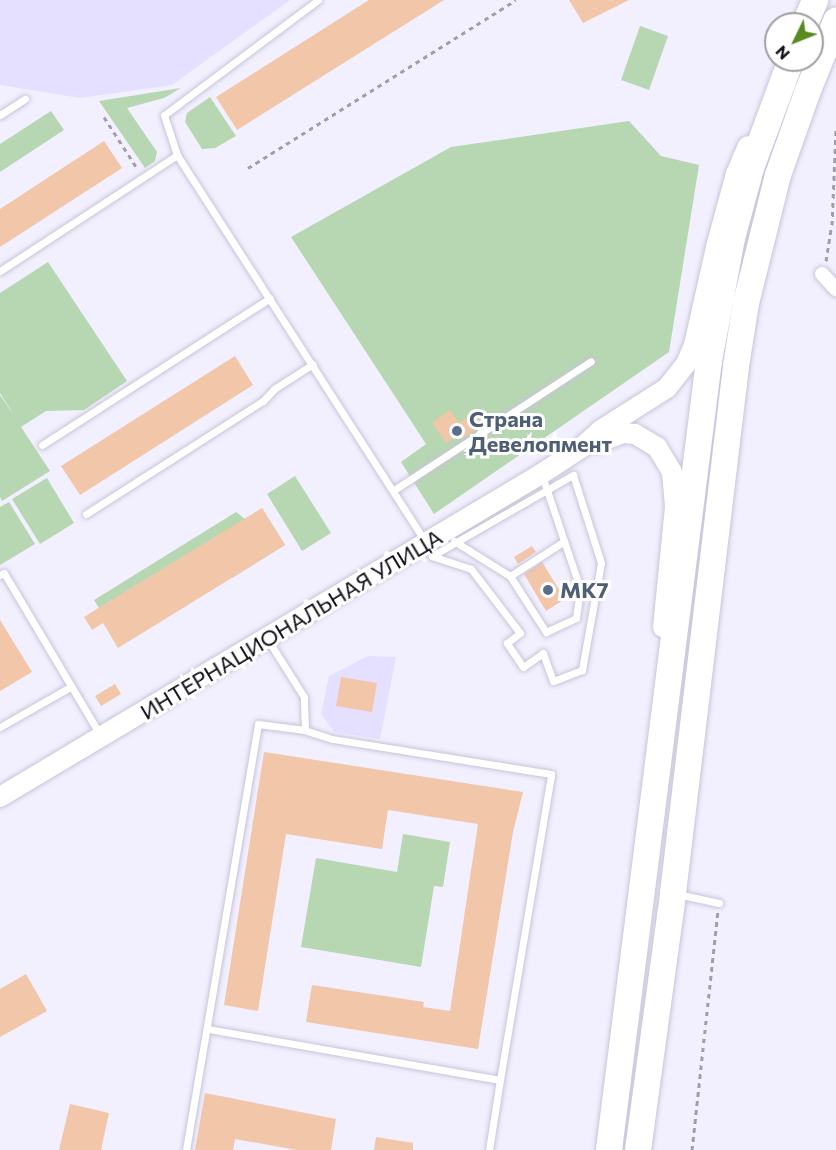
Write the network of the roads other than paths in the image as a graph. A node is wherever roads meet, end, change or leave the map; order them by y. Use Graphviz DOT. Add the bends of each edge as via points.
graph roads {
  1 [pos="318,0"];
  2 [pos="836,21"];
  3 [pos="836,52"];
  4 [pos="786,72"];
  5 [pos="780,88"];
  6 [pos="25,99"];
  7 [pos="0,115"];
  8 [pos="177,155"];
  9 [pos="0,271"];
  10 [pos="822,274"];
  11 [pos="836,289"];
  12 [pos="270,298"];
  13 [pos="591,361"];
  14 [pos="313,364"];
  15 [pos="736,366"];
  16 [pos="42,445"];
  17 [pos="581,448"];
  18 [pos="543,482"];
  19 [pos="394,490"];
  20 [pos="86,514"];
  21 [pos="440,540"];
  22 [pos="563,542"];
  23 [pos="0,576"];
  24 [pos="510,576"];
  25 [pos="267,638"];
  26 [pos="70,687"];
  27 [pos="668,690"];
  28 [pos="0,727"];
  29 [pos="305,730"];
  30 [pos="101,737"];
  31 [pos="0,797"];
  32 [pos="673,893"];
  33 [pos="719,903"];
  34 [pos="208,1029"];
  35 [pos="500,1080"];
  36 [pos="186,1150"];
  37 [pos="489,1150"];
  38 [pos="609,1150"];
  39 [pos="638,1150"];
  1 -- 8 [label="lane" via="164,115"];
  2 -- 15 [label="highway" via="778,175 759,245"];
  3 -- 15 [label="street" via="791,177"];
  4 -- 5 [label="highway"];
  5 -- 17 [label="street" via="736,174 698,332 686,364 668,388 601,430"];
  5 -- 27 [label="highway" via="751,168 720,297"];
  6 -- 7 [label="lane"];
  8 -- 9 [label="lane"];
  8 -- 12 [label="lane"];
  10 -- 11 [label="street"];
  12 -- 14 [label="lane"];
  12 -- 16 [label="lane"];
  13 -- 19 [label="lane"];
  14 -- 19 [label="lane"];
  14 -- 20 [label="lane" via="274,389 263,401"];
  15 -- 32 [label="highway"];
  17 -- 18 [label="street, ИНТЕРНАЦИОНАЛЬНАЯ УЛИЦА"];
  17 -- 27 [label="street" via="623,434 635,434 657,447 672,472 675,507 662,652"];
  18 -- 21 [label="street, ИНТЕРНАЦИОНАЛЬНАЯ УЛИЦА"];
  18 -- 21 [label="lane" via="573,475 601,563 582,670 554,681 543,652 523,668 507,643 520,633 471,569 432,556"];
  18 -- 22 [label="lane"];
  19 -- 21 [label="lane"];
  21 -- 24 [label="lane"];
  21 -- 25 [label="street, ИНТЕРНАЦИОНАЛЬНАЯ УЛИЦА"];
  22 -- 24 [label="lane"];
  22 -- 24 [label="lane" via="580,588 576,618 546,632"];
  23 -- 26 [label="lane" via="4,573"];
  25 -- 29 [label="lane" via="304,697"];
  25 -- 30 [label="street, ИНТЕРНАЦИОНАЛЬНАЯ УЛИЦА"];
  26 -- 28 [label="lane"];
  26 -- 30 [label="lane"];
  27 -- 38 [label="highway"];
  29 -- 34 [label="lane" via="258,724"];
  29 -- 35 [label="lane" via="332,740 551,774"];
  30 -- 31 [label="street, ИНТЕРНАЦИОНАЛЬНАЯ УЛИЦА"];
  32 -- 33 [label="lane"];
  32 -- 39 [label="highway"];
  34 -- 35 [label="lane"];
  34 -- 36 [label="lane"];
  35 -- 37 [label="lane"];
}
